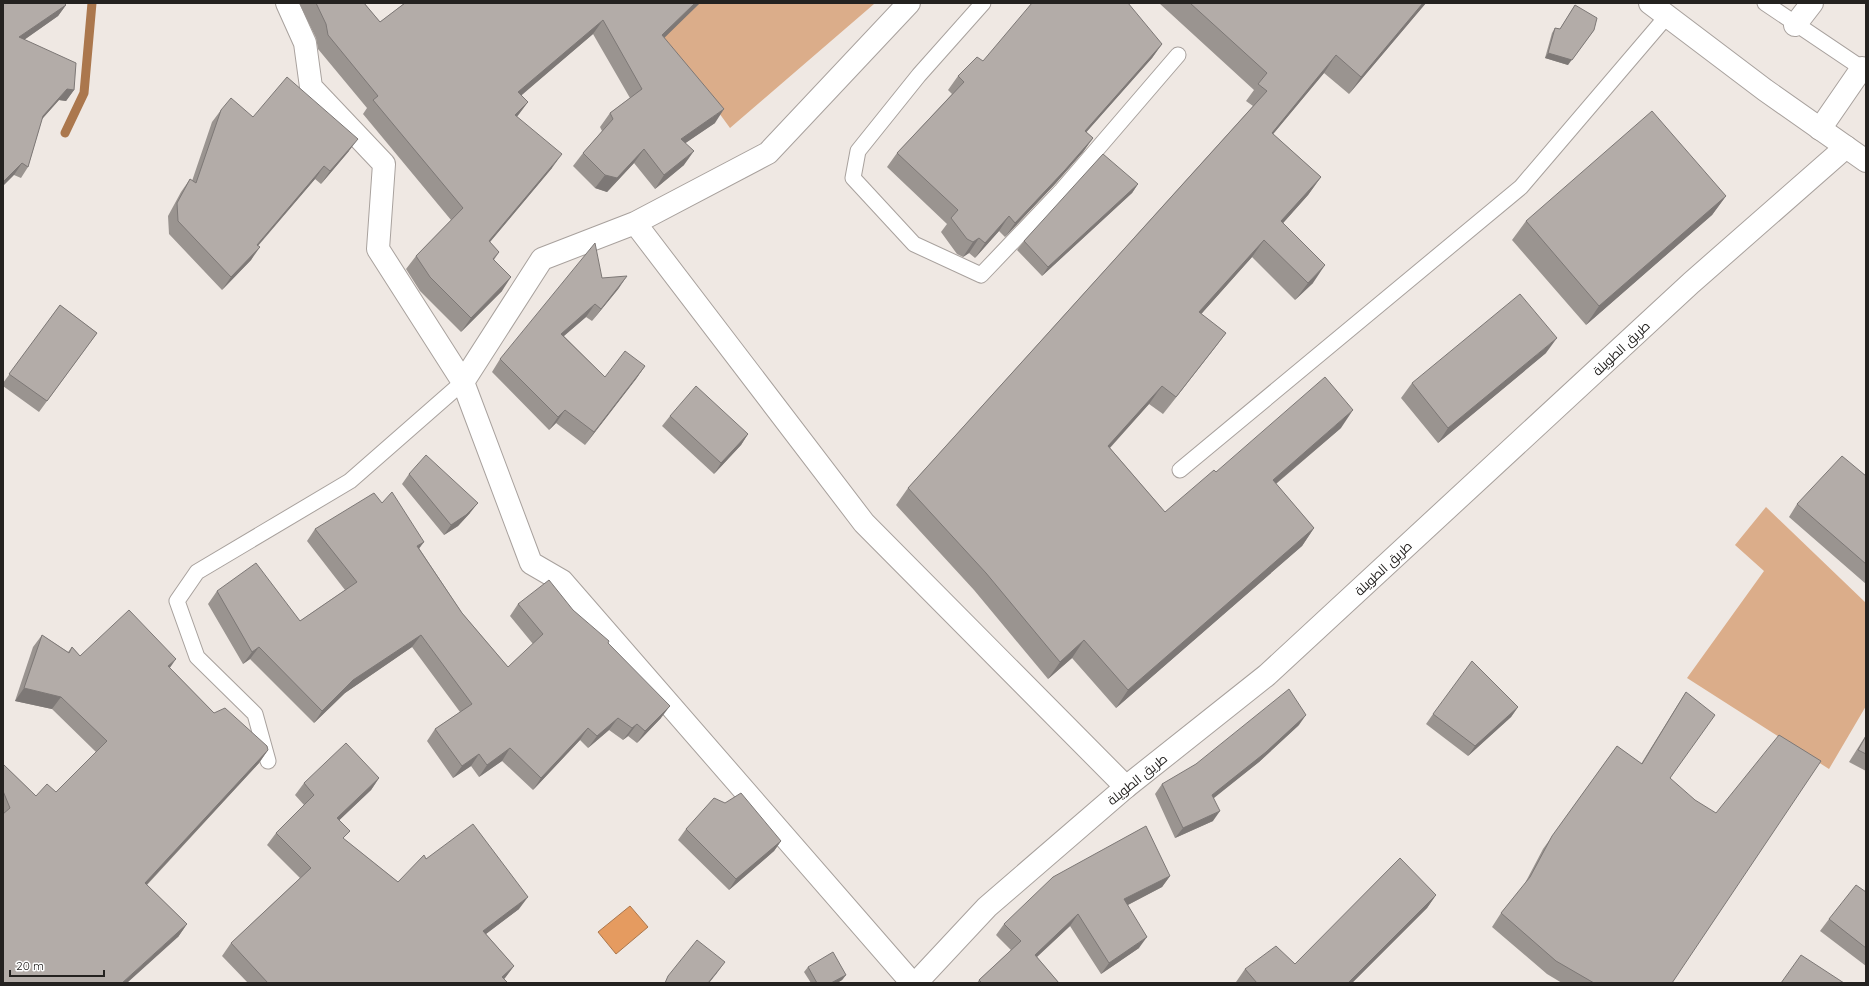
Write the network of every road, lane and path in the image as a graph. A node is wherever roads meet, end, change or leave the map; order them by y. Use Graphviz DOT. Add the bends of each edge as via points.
graph roads {
  1 [pos="287,3"];
  2 [pos="909,3"];
  3 [pos="984,3"];
  4 [pos="1650,3"];
  5 [pos="1765,3"];
  6 [pos="1812,3"];
  7 [pos="1666,16"];
  8 [pos="1795,25"];
  9 [pos="1178,55"];
  10 [pos="1864,70"];
  11 [pos="1820,129"];
  12 [pos="1846,147"];
  13 [pos="1866,161"];
  14 [pos="635,223"];
  15 [pos="463,382"];
  16 [pos="1180,470"];
  17 [pos="268,761"];
  18 [pos="1126,787"];
  19 [pos="912,983"];
  20 [pos="916,983"];
  1 -- 15 [label="street" via="305,43 311,87 384,164 378,250"];
  2 -- 14 [label="street" via="768,154"];
  3 -- 9 [label="lane" via="919,76 858,151 853,178 914,244 981,275 1062,190"];
  4 -- 7 [label="street"];
  5 -- 8 [label="lane"];
  6 -- 8 [label="street"];
  7 -- 11 [label="street"];
  7 -- 16 [label="lane" via="1522,187"];
  8 -- 10 [label="lane"];
  10 -- 11 [label="street"];
  11 -- 12 [label="street"];
  12 -- 13 [label="street"];
  12 -- 18 [label="street, طريق الطويلة" via="1692,284 1267,675"];
  14 -- 15 [label="street" via="542,260"];
  14 -- 18 [label="street" via="864,523"];
  15 -- 17 [label="lane" via="350,481 197,572 177,601 197,657 255,714"];
  15 -- 19 [label="street" via="532,564 562,581"];
  18 -- 20 [label="street, طريق الطويلة" via="987,907"];
}
